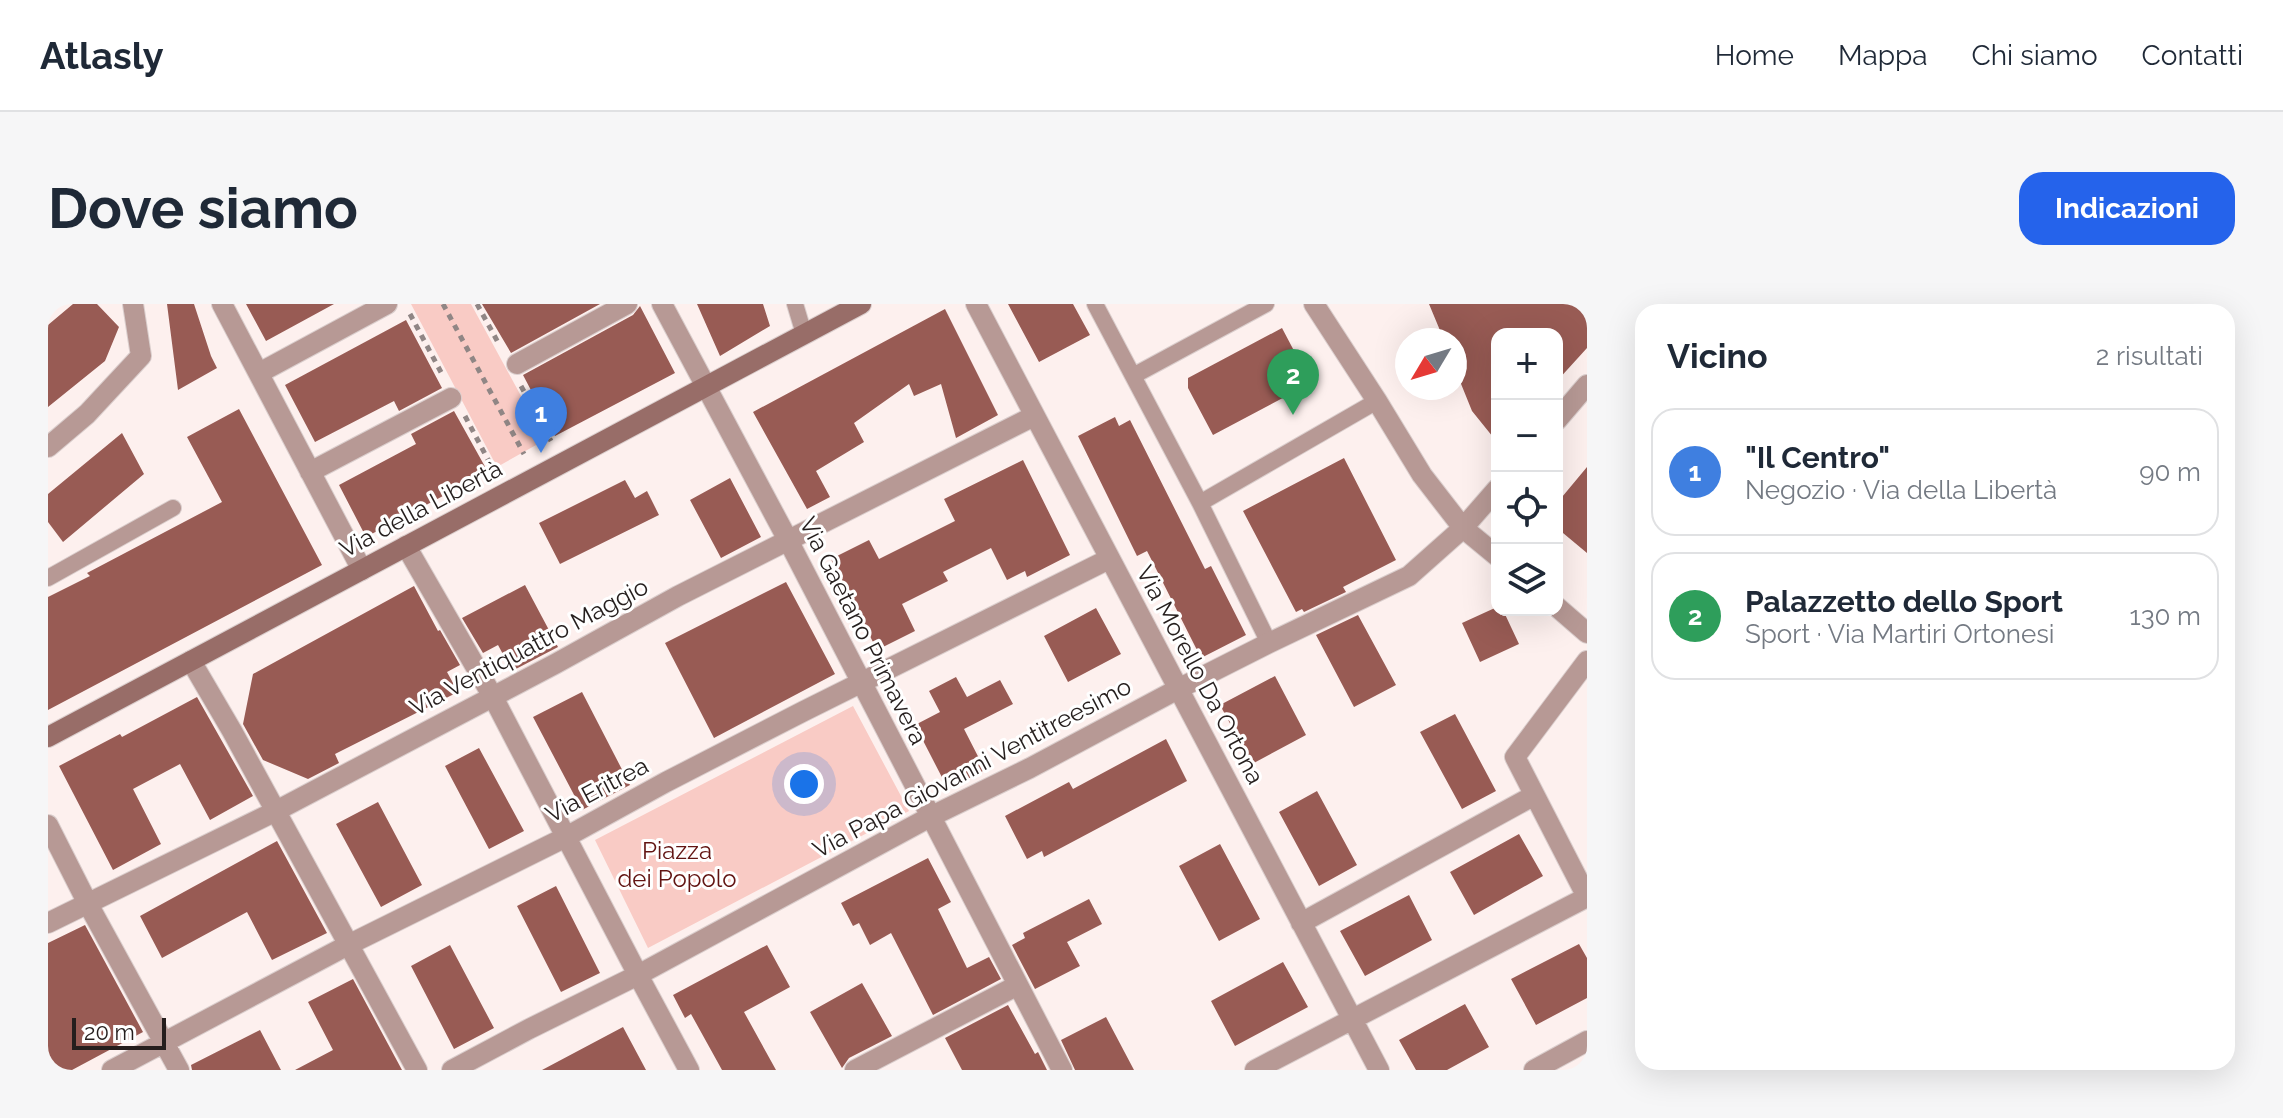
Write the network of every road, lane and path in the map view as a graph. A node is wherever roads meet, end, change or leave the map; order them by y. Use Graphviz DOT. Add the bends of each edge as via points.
graph roads {
  1 [pos="133,304"];
  2 [pos="222,304"];
  3 [pos="387,304"];
  4 [pos="443,304"];
  5 [pos="627,304"];
  6 [pos="662,304"];
  7 [pos="795,304"];
  8 [pos="861,304"];
  9 [pos="976,304"];
  10 [pos="1095,304"];
  11 [pos="1266,304"];
  12 [pos="1314,304"];
  13 [pos="804,334"];
  14 [pos="517,364"];
  15 [pos="259,373"];
  16 [pos="1133,376"];
  17 [pos="1587,385"];
  18 [pos="706,387"];
  19 [pos="451,398"];
  20 [pos="1377,401"];
  21 [pos="1563,413"];
  22 [pos="1034,416"];
  23 [pos="48,447"];
  24 [pos="527,460"];
  25 [pos="310,472"];
  26 [pos="1491,496"];
  27 [pos="1200,503"];
  28 [pos="173,508"];
  29 [pos="1463,528"];
  30 [pos="789,542"];
  31 [pos="406,546"];
  32 [pos="1491,551"];
  33 [pos="1109,559"];
  34 [pos="362,570"];
  35 [pos="48,578"];
  36 [pos="1563,612"];
  37 [pos="1587,633"];
  38 [pos="1269,643"];
  39 [pos="191,661"];
  40 [pos="1587,661"];
  41 [pos="861,684"];
  42 [pos="1178,689"];
  43 [pos="493,697"];
  44 [pos="48,737"];
  45 [pos="1533,796"];
  46 [pos="276,811"];
  47 [pos="930,817"];
  48 [pos="48,825"];
  49 [pos="566,837"];
  50 [pos="1587,897"];
  51 [pos="88,904"];
  52 [pos="48,923"];
  53 [pos="1301,923"];
  54 [pos="348,945"];
  55 [pos="638,975"];
  56 [pos="1018,985"];
  57 [pos="1353,1020"];
  58 [pos="1587,1041"];
  59 [pos="164,1043"];
  60 [pos="112,1070"];
  61 [pos="179,1070"];
  62 [pos="417,1070"];
  63 [pos="452,1070"];
  64 [pos="689,1070"];
  65 [pos="855,1070"];
  66 [pos="1062,1070"];
  67 [pos="1255,1070"];
  68 [pos="1379,1070"];
  69 [pos="1534,1070"];
  1 -- 23 [label="street" via="141,356"];
  2 -- 15 [label="street"];
  3 -- 15 [label="street"];
  4 -- 24 [label="path"];
  5 -- 14 [label="street"];
  6 -- 18 [label="street, Via Gaetano Primavera"];
  7 -- 13 [label="lane"];
  8 -- 13 [label="main road, Via della Libertà"];
  9 -- 22 [label="street, Via Morello Da Ortona"];
  10 -- 16 [label="lane"];
  11 -- 16 [label="lane"];
  12 -- 20 [label="street"];
  13 -- 18 [label="main road, Via della Libertà"];
  15 -- 25 [label="street"];
  16 -- 27 [label="lane"];
  17 -- 21 [label="street"];
  18 -- 30 [label="street, Via Gaetano Primavera"];
  18 -- 31 [label="main road, Via della Libertà"];
  19 -- 25 [label="street"];
  20 -- 27 [label="lane"];
  20 -- 29 [label="street" via="1422,475"];
  22 -- 30 [label="street, Via Ventiquattro Maggio"];
  22 -- 33 [label="street, Via Morello Da Ortona"];
  25 -- 34 [label="street"];
  26 -- 29 [label="street, Via Papa Giovanni Ventitreesimo"];
  27 -- 38 [label="lane"];
  28 -- 35 [label="lane"];
  29 -- 32 [label="street"];
  29 -- 38 [label="street, Via Papa Giovanni Ventitreesimo" via="1409,576"];
  30 -- 41 [label="street, Via Gaetano Primavera"];
  30 -- 43 [label="street, Via Ventiquattro Maggio"];
  31 -- 34 [label="main road, Via della Libertà"];
  31 -- 43 [label="street"];
  33 -- 41 [label="street, Via Eritrea"];
  33 -- 42 [label="street, Via Morello Da Ortona"];
  34 -- 39 [label="main road, Via della Libertà"];
  36 -- 37 [label="street"];
  38 -- 42 [label="street, Via Papa Giovanni Ventitreesimo"];
  39 -- 44 [label="main road, Via della Libertà"];
  39 -- 46 [label="street"];
  40 -- 45 [label="street" via="1515,757"];
  41 -- 47 [label="street, Via Gaetano Primavera"];
  41 -- 49 [label="street, Via Eritrea"];
  42 -- 47 [label="street, Via Papa Giovanni Ventitreesimo"];
  42 -- 53 [label="street, Via Morello Da Ortona"];
  43 -- 46 [label="street, Via Ventiquattro Maggio"];
  43 -- 49 [label="street"];
  45 -- 50 [label="street"];
  45 -- 53 [label="street"];
  46 -- 51 [label="street, Via Ventiquattro Maggio"];
  46 -- 54 [label="street"];
  47 -- 55 [label="street, Via Papa Giovanni Ventitreesimo"];
  47 -- 56 [label="street, Via Gaetano Primavera"];
  48 -- 51 [label="street"];
  49 -- 54 [label="street, Via Eritrea"];
  49 -- 55 [label="street"];
  50 -- 57 [label="street"];
  51 -- 52 [label="street, Via Ventiquattro Maggio"];
  51 -- 59 [label="street"];
  53 -- 57 [label="street, Via Morello Da Ortona"];
  54 -- 59 [label="street, Via Eritrea"];
  54 -- 62 [label="street"];
  55 -- 63 [label="street, Via Papa Giovanni Ventitreesimo"];
  55 -- 64 [label="street"];
  56 -- 65 [label="street"];
  56 -- 66 [label="street, Via Gaetano Primavera"];
  57 -- 67 [label="street"];
  57 -- 68 [label="street, Via Morello Da Ortona"];
  58 -- 69 [label="street"];
  59 -- 60 [label="street, Via Eritrea"];
  59 -- 61 [label="street"];
}
